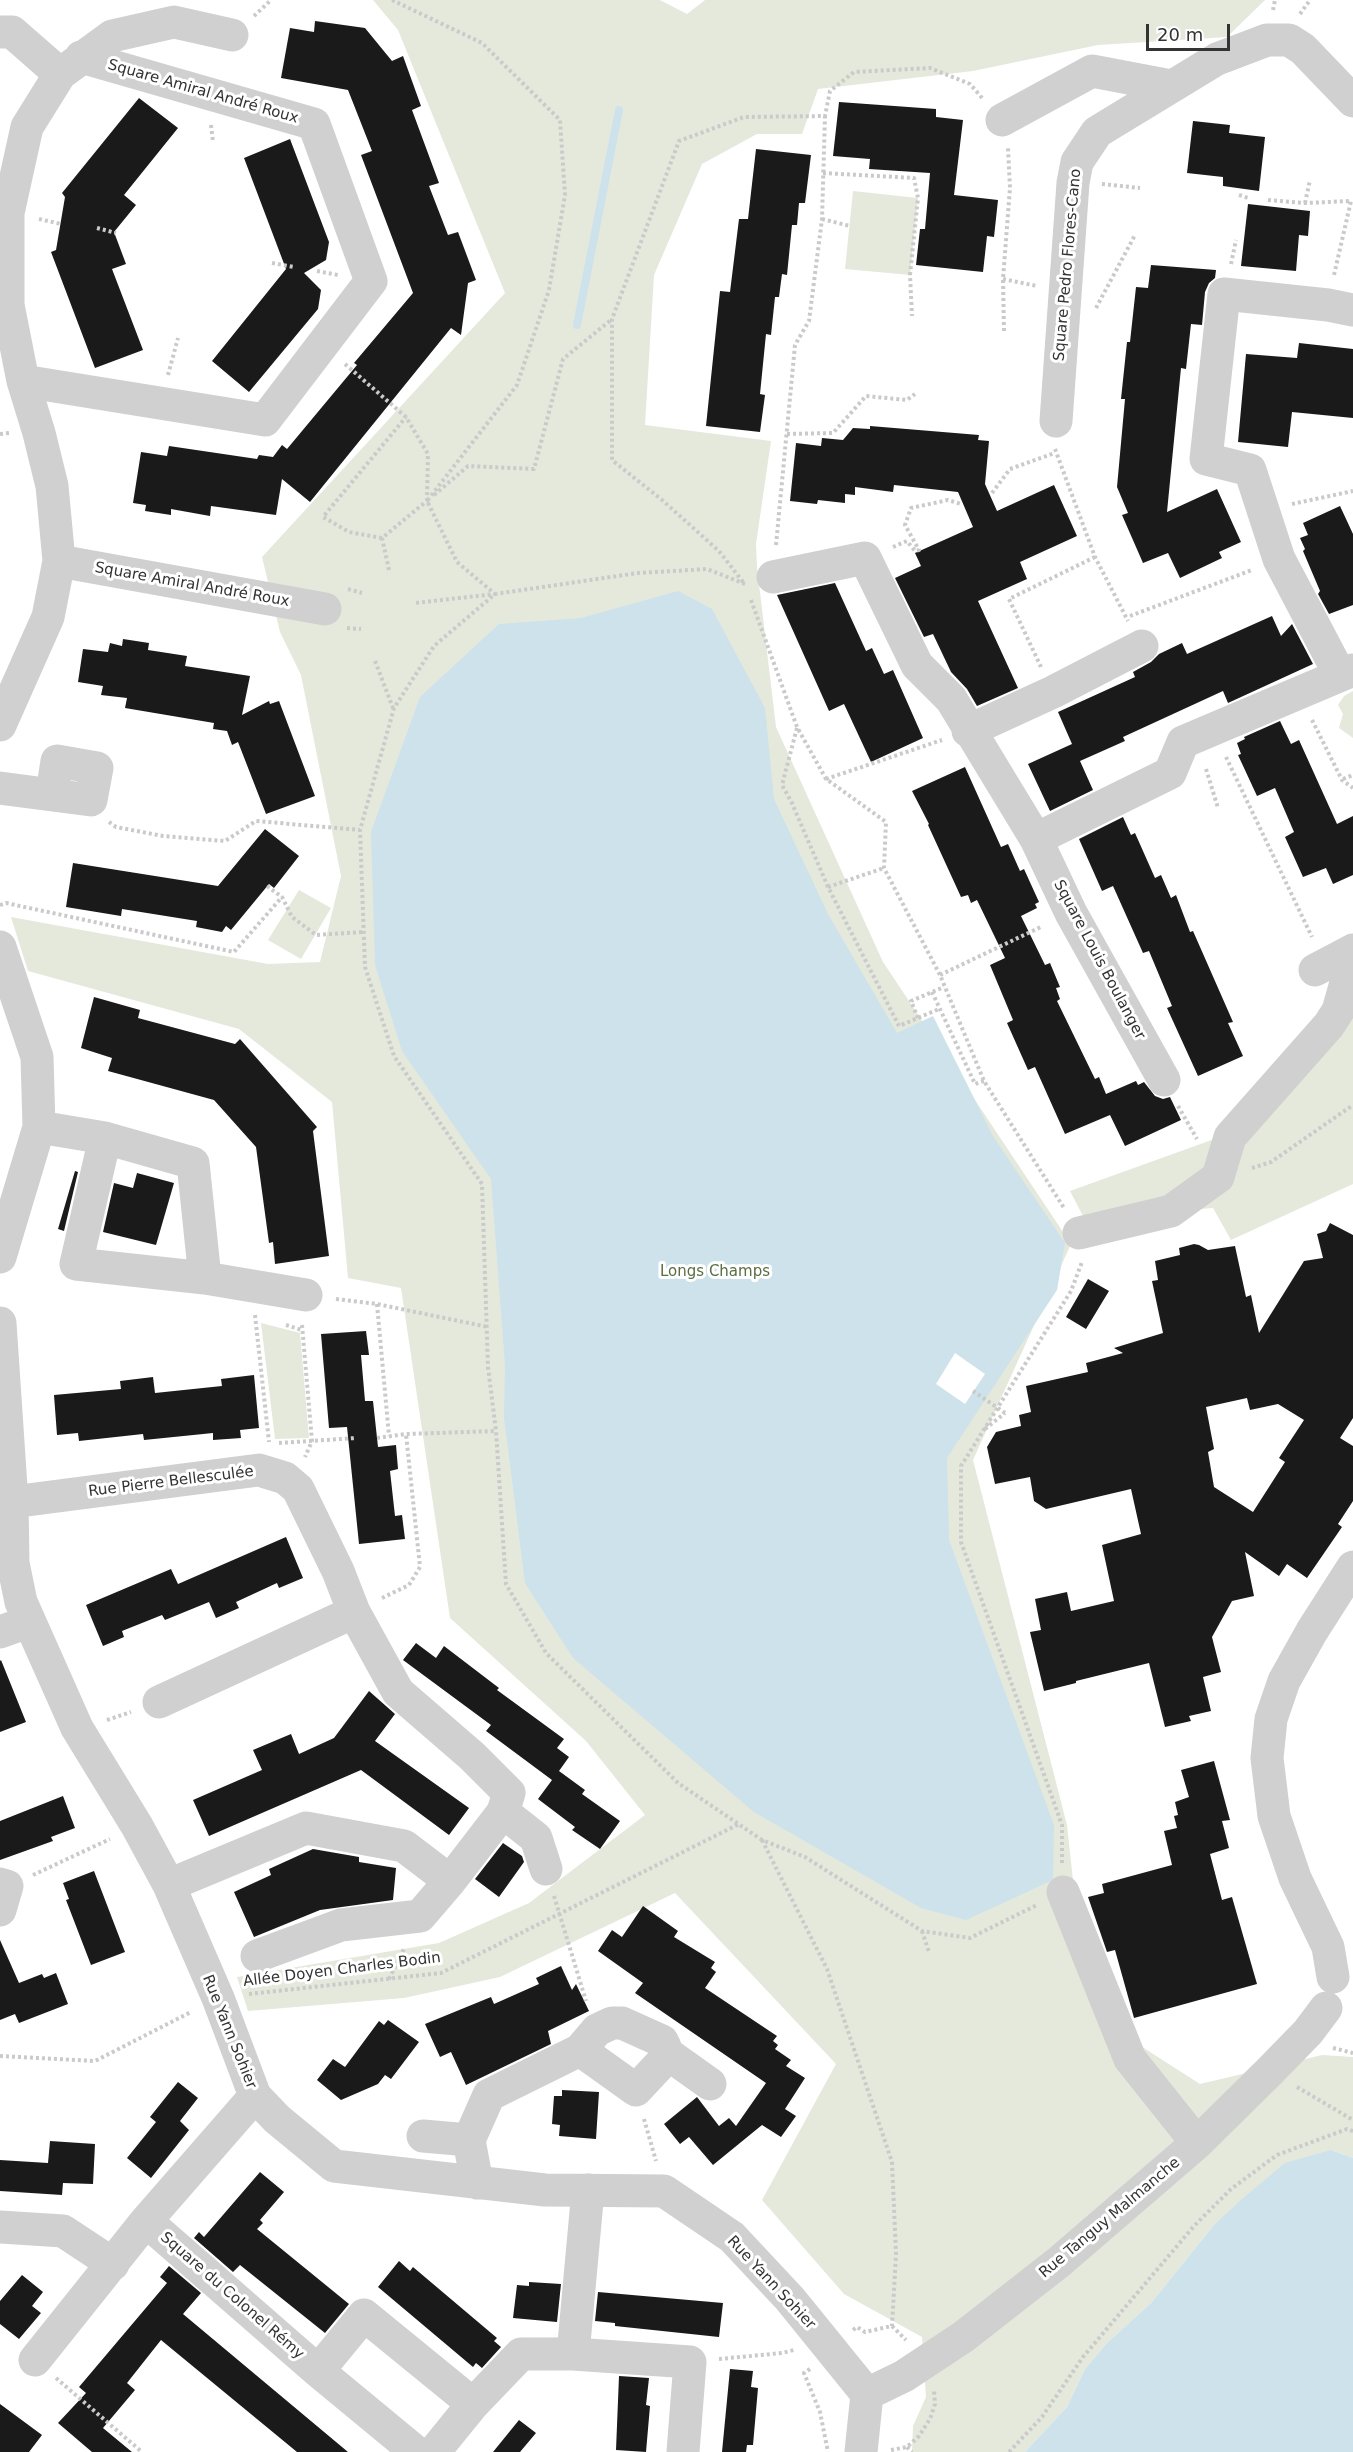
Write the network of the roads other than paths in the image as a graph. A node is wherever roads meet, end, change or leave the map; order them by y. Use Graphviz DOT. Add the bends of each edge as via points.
graph roads {
  1 [pos="0,32"];
  2 [pos="232,35"];
  3 [pos="71,66"];
  4 [pos="1171,86"];
  5 [pos="1353,101"];
  6 [pos="1002,120"];
  7 [pos="1340,308"];
  8 [pos="23,381"];
  9 [pos="1056,421"];
  10 [pos="59,561"];
  11 [pos="759,581"];
  12 [pos="337,608"];
  13 [pos="1142,646"];
  14 [pos="1346,672"];
  15 [pos="0,725"];
  16 [pos="968,731"];
  17 [pos="0,788"];
  18 [pos="91,800"];
  19 [pos="1036,839"];
  20 [pos="0,947"];
  21 [pos="1353,950"];
  22 [pos="1331,970"];
  23 [pos="1164,1080"];
  24 [pos="39,1127"];
  25 [pos="105,1138"];
  26 [pos="1079,1233"];
  27 [pos="0,1257"];
  28 [pos="205,1278"];
  29 [pos="306,1295"];
  30 [pos="0,1323"];
  31 [pos="12,1502"];
  32 [pos="1353,1568"];
  33 [pos="354,1612"];
  34 [pos="14,1627"];
  35 [pos="159,1702"];
  36 [pos="503,1812"];
  37 [pos="546,1869"];
  38 [pos="450,1881"];
  39 [pos="169,1885"];
  40 [pos="1063,1892"];
  41 [pos="257,1956"];
  42 [pos="1348,1975"];
  43 [pos="1340,2011"];
  44 [pos="588,2040"];
  45 [pos="665,2052"];
  46 [pos="710,2084"];
  47 [pos="255,2096"];
  48 [pos="423,2136"];
  49 [pos="469,2140"];
  50 [pos="1197,2143"];
  51 [pos="477,2183"];
  52 [pos="588,2190"];
  53 [pos="146,2221"];
  54 [pos="0,2226"];
  55 [pos="113,2264"];
  56 [pos="573,2354"];
  57 [pos="35,2360"];
  58 [pos="318,2371"];
  59 [pos="867,2394"];
  60 [pos="473,2404"];
  61 [pos="416,2452"];
  62 [pos="434,2452"];
  63 [pos="682,2452"];
  64 [pos="861,2452"];
  1 -- 3 [label="street" via="12,32"];
  2 -- 3 [label="street, Square Amiral André Roux" via="174,22 112,36"];
  3 -- 8 [label="street, Square Amiral André Roux" via="27,127 8,213 8,305"];
  3 -- 8 [label="street, Square Amiral André Roux" via="314,124 371,281 265,420"];
  4 -- 5 [label="street, Square Pedro Flores-Cano" via="1217,59 1267,40 1289,40 1303,49"];
  4 -- 6 [label="street" via="1092,71"];
  4 -- 9 [label="street, Square Pedro Flores-Cano" via="1097,132 1077,162"];
  7 -- 14 [label="street" via="1224,294 1206,459 1250,470 1279,559"];
  8 -- 10 [label="street, Square Amiral André Roux" via="52,486"];
  10 -- 12 [label="street, Square Amiral André Roux"];
  10 -- 15 [label="street" via="48,617"];
  11 -- 16 [label="street, Square Louis Boulanger" via="865,558 917,665 951,699"];
  13 -- 16 [label="street"];
  14 -- 19 [label="street" via="1183,742 1170,773"];
  16 -- 19 [label="street, Square Louis Boulanger"];
  17 -- 18 [label="street" via="52,795 57,761 97,768"];
  19 -- 23 [label="street, Square Louis Boulanger" via="1071,913"];
  20 -- 24 [label="street" via="37,1058"];
  21 -- 22 [label="street"];
  22 -- 26 [label="street" via="1347,979 1338,1011 1230,1137 1218,1177 1171,1211"];
  24 -- 25 [label="street"];
  24 -- 27 [label="street"];
  25 -- 28 [label="street" via="193,1163"];
  25 -- 28 [label="street" via="76,1263"];
  28 -- 29 [label="street"];
  30 -- 31 [label="street, Rue Yann Sohier"];
  31 -- 33 [label="street, Rue Pierre Bellesculée" via="259,1470 285,1478 298,1489"];
  31 -- 34 [label="street, Rue Yann Sohier" via="13,1563 21,1602"];
  32 -- 42 [label="street" via="1284,1681 1271,1719 1267,1758 1274,1816 1295,1878 1328,1947"];
  33 -- 35 [label="street"];
  33 -- 36 [label="street" via="398,1692 509,1793"];
  34 -- 39 [label="street, Rue Yann Sohier"];
  36 -- 37 [label="street" via="536,1838"];
  36 -- 38 [label="street"];
  38 -- 39 [label="street" via="404,1846 306,1828"];
  38 -- 41 [label="street" via="420,1916 341,1925"];
  39 -- 47 [label="street, Rue Yann Sohier"];
  40 -- 50 [label="street" via="1130,2059"];
  42 -- 43 [label="street" via="1324,1987 1323,2001"];
  43 -- 50 [label="street, Rue Tanguy Malmanche" via="1308,2032"];
  44 -- 45 [label="street" via="612,2023 622,2023 662,2041"];
  44 -- 45 [label="street" via="636,2090 659,2066"];
  44 -- 49 [label="street" via="489,2095"];
  45 -- 46 [label="street"];
  47 -- 51 [label="street, Rue Yann Sohier" via="334,2166"];
  47 -- 53 [label="street, Square du Colonel Rémy"];
  48 -- 49 [label="street"];
  49 -- 51 [label="street"];
  50 -- 59 [label="street, Rue Tanguy Malmanche" via="1059,2262 963,2337 904,2376"];
  51 -- 52 [label="street, Rue Yann Sohier"];
  52 -- 56 [label="street"];
  52 -- 59 [label="street, Rue Yann Sohier" via="664,2192 732,2237 790,2299"];
  53 -- 55 [label="street, Square du Colonel Rémy"];
  53 -- 58 [label="street, Square du Colonel Rémy"];
  54 -- 55 [label="street" via="63,2231"];
  55 -- 57 [label="street, Square du Colonel Rémy"];
  56 -- 60 [label="street" via="521,2354"];
  56 -- 63 [label="street" via="690,2362"];
  58 -- 60 [label="street, Square du Colonel Rémy" via="364,2314"];
  58 -- 61 [label="street, Square du Colonel Rémy"];
  59 -- 64 [label="street"];
  60 -- 62 [label="street"];
}
